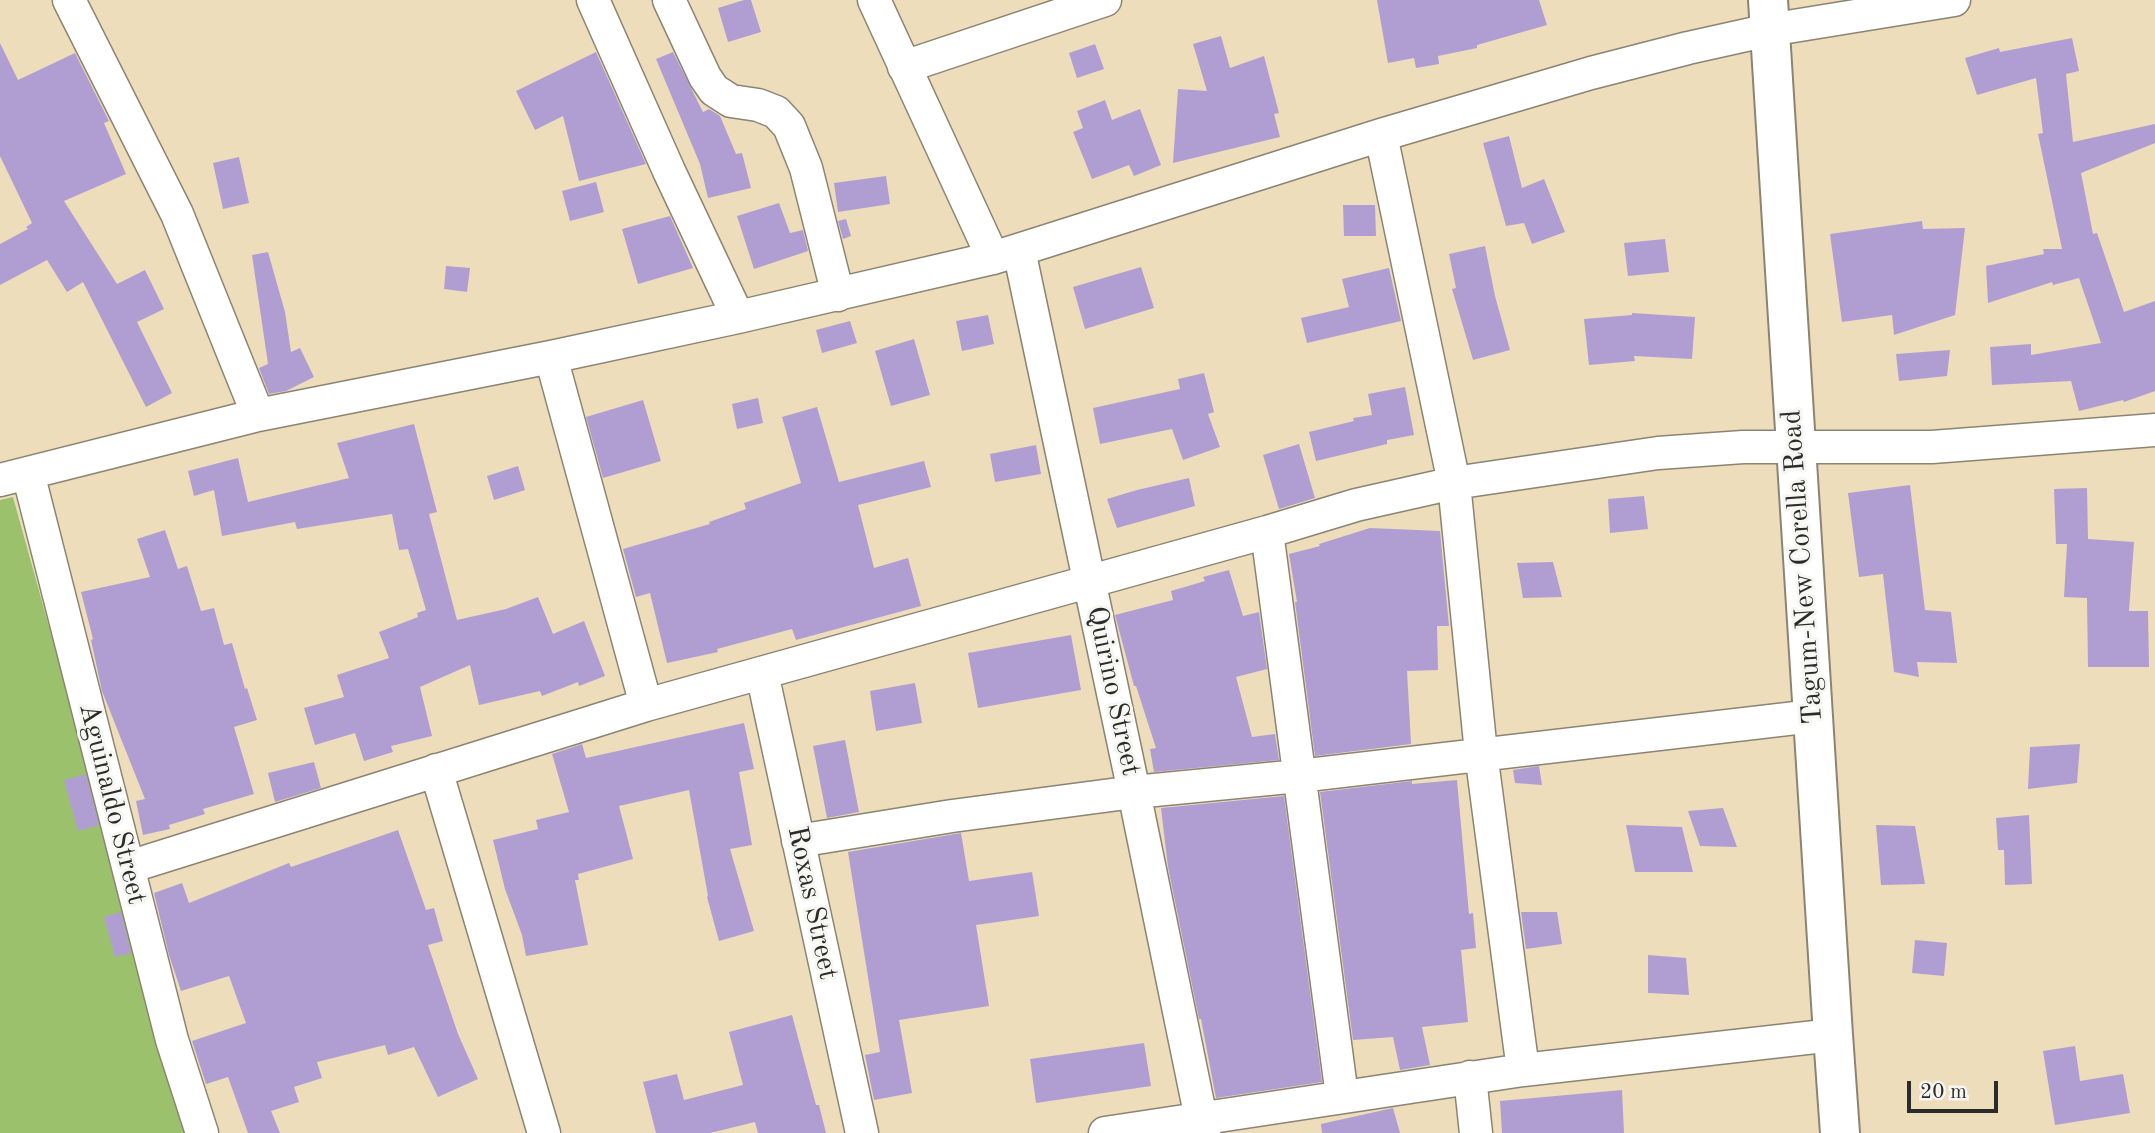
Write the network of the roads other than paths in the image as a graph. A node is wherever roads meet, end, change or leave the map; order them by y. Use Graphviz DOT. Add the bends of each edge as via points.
graph roads {
  1 [pos="69,0"];
  2 [pos="593,0"];
  3 [pos="669,0"];
  4 [pos="874,0"];
  5 [pos="1105,0"];
  6 [pos="1954,0"];
  7 [pos="1768,15"];
  8 [pos="904,67"];
  9 [pos="1381,135"];
  10 [pos="1006,254"];
  11 [pos="838,295"];
  12 [pos="738,317"];
  13 [pos="551,357"];
  14 [pos="258,415"];
  15 [pos="2155,430"];
  16 [pos="1795,447"];
  17 [pos="14,477"];
  18 [pos="1454,483"];
  19 [pos="1267,532"];
  20 [pos="1089,582"];
  21 [pos="762,673"];
  22 [pos="646,705"];
  23 [pos="1813,716"];
  24 [pos="1481,753"];
  25 [pos="436,771"];
  26 [pos="1299,776"];
  27 [pos="1134,792"];
  28 [pos="798,841"];
  29 [pos="129,867"];
  30 [pos="1833,1035"];
  31 [pos="1523,1070"];
  32 [pos="1470,1077"];
  33 [pos="1342,1096"];
  34 [pos="1203,1126"];
  35 [pos="202,1133"];
  36 [pos="544,1133"];
  37 [pos="862,1133"];
  38 [pos="1105,1133"];
  39 [pos="1476,1133"];
  40 [pos="1840,1133"];
  1 -- 14 [label="street" via="177,214"];
  2 -- 12 [label="street"];
  3 -- 11 [label="street" via="714,90 731,101 776,112 789,126 806,168"];
  4 -- 8 [label="street, Quirino Street"];
  5 -- 8 [label="street"];
  6 -- 7 [label="street"];
  7 -- 9 [label="street" via="1688,48"];
  7 -- 16 [label="main road, Tagum-New Corella Road"];
  8 -- 10 [label="street, Quirino Street"];
  9 -- 10 [label="street"];
  9 -- 18 [label="street"];
  10 -- 11 [label="street"];
  10 -- 20 [label="street, Quirino Street"];
  11 -- 12 [label="street"];
  12 -- 13 [label="street"];
  13 -- 14 [label="street"];
  13 -- 22 [label="street"];
  14 -- 17 [label="street"];
  15 -- 16 [label="street" via="1932,447"];
  16 -- 18 [label="street" via="1658,453"];
  16 -- 23 [label="main road, Tagum-New Corella Road"];
  17 -- 29 [label="street, Aguinaldo Street"];
  18 -- 19 [label="street" via="1356,505"];
  18 -- 24 [label="street"];
  19 -- 20 [label="street"];
  19 -- 26 [label="street"];
  20 -- 21 [label="street"];
  20 -- 27 [label="street, Quirino Street"];
  21 -- 22 [label="street"];
  21 -- 28 [label="street, Roxas Street"];
  22 -- 25 [label="street"];
  23 -- 24 [label="street"];
  23 -- 30 [label="main road, Tagum-New Corella Road"];
  24 -- 26 [label="street"];
  24 -- 31 [label="street"];
  25 -- 29 [label="street"];
  25 -- 36 [label="street"];
  26 -- 27 [label="street"];
  26 -- 33 [label="street"];
  27 -- 28 [label="street"];
  27 -- 34 [label="street, Quirino Street"];
  28 -- 37 [label="street, Roxas Street"];
  29 -- 35 [label="street, Aguinaldo Street" via="172,1040"];
  30 -- 31 [label="street"];
  30 -- 40 [label="main road, Tagum-New Corella Road"];
  31 -- 32 [label="street"];
  32 -- 33 [label="street"];
  32 -- 39 [label="street"];
  33 -- 34 [label="street"];
  34 -- 38 [label="street"];
}
